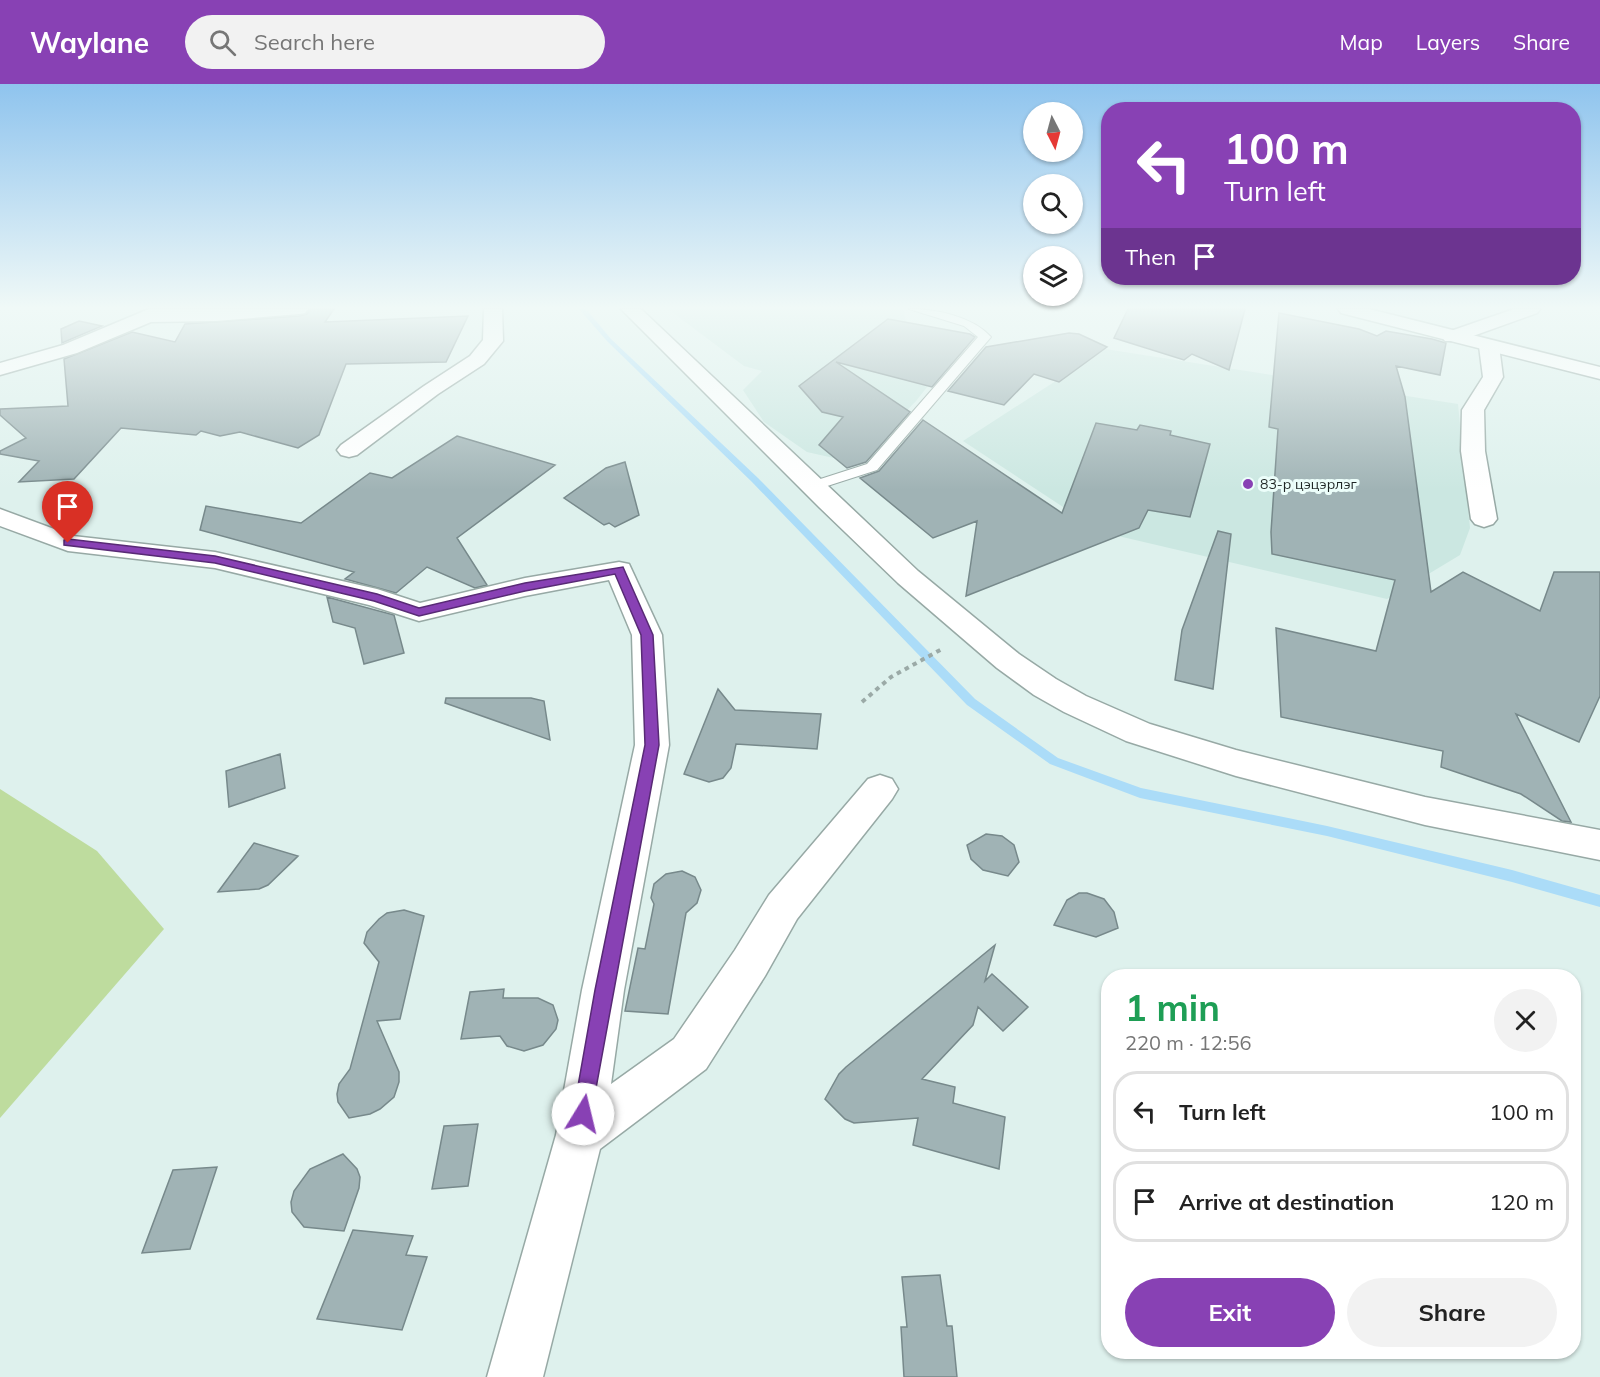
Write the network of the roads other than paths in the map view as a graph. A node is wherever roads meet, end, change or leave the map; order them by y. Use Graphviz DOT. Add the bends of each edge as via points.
graph roads {
  1 [pos="463,369"];
  2 [pos="694,369"];
  3 [pos="956,369"];
  4 [pos="1492,369"];
  5 [pos="1582,369"];
  6 [pos="1600,374"];
  7 [pos="349,450"];
  8 [pos="813,486"];
  9 [pos="0,517"];
  10 [pos="1484,519"];
  11 [pos="880,789"];
  12 [pos="1600,845"];
  13 [pos="580,1135"];
  14 [pos="515,1377"];
  1 -- 7 [label="street"];
  2 -- 8 [label="street"];
  3 -- 8 [label="lane" via="872,467"];
  4 -- 10 [label="street" via="1493,377 1473,410 1473,451"];
  5 -- 6 [label="street"];
  8 -- 12 [label="street" via="916,584 1015,666 1087,711 1198,754 1424,811"];
  9 -- 13 [label="street" via="68,543 215,560 377,598 419,612 619,570 647,635 652,745 603,990"];
  11 -- 13 [label="street" via="783,907 690,1054"];
  13 -- 14 [label="street"];
}
